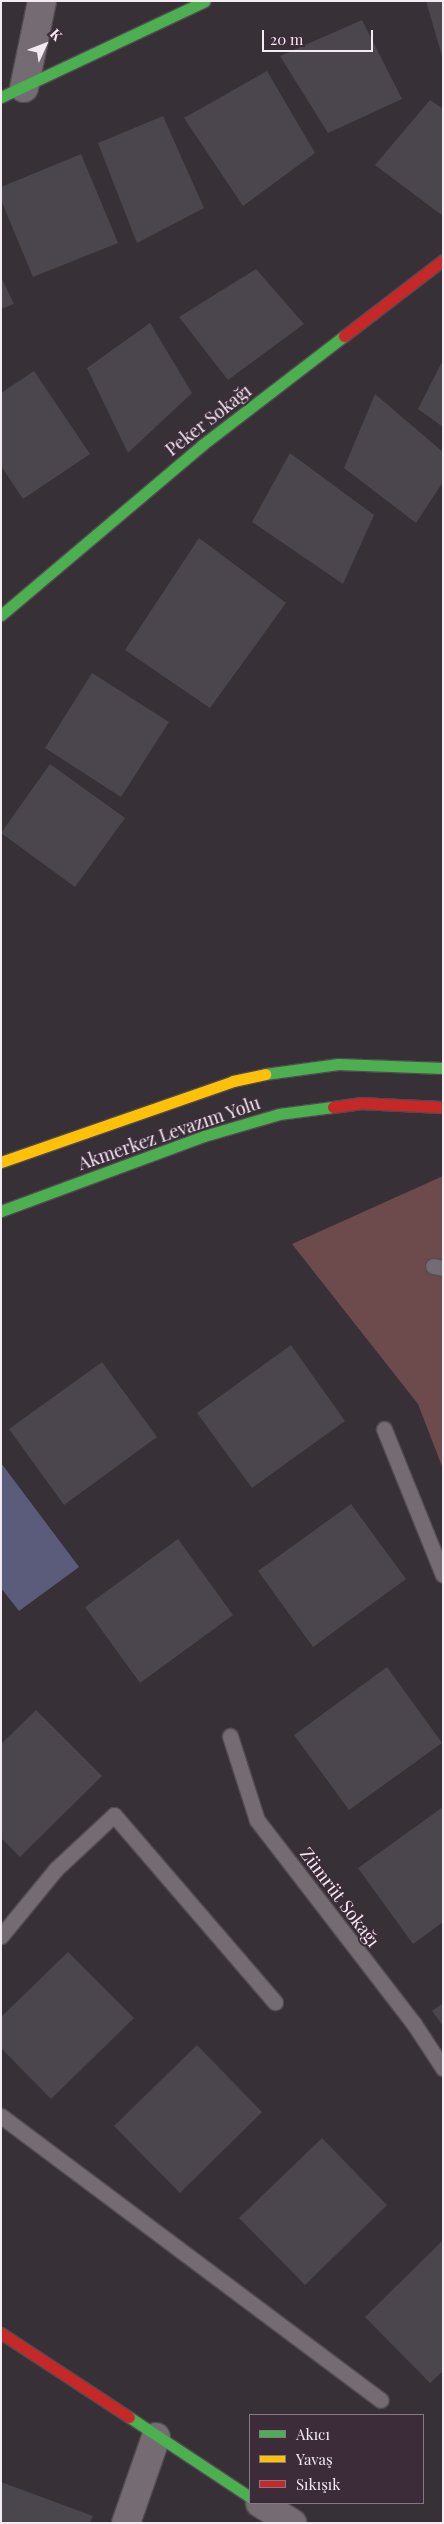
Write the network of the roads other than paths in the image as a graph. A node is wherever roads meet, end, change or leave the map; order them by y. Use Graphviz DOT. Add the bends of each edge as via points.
graph roads {
  1 [pos="42,1"];
  2 [pos="205,1"];
  3 [pos="12,92"];
  4 [pos="443,260"];
  5 [pos="1,615"];
  6 [pos="443,1068"];
  7 [pos="443,1107"];
  8 [pos="1,1162"];
  9 [pos="1,1211"];
  10 [pos="384,1429"];
  11 [pos="443,1576"];
  12 [pos="230,1736"];
  13 [pos="1,1936"];
  14 [pos="275,2002"];
  15 [pos="443,2068"];
  16 [pos="1,2116"];
  17 [pos="1,2333"];
  18 [pos="380,2400"];
  19 [pos="156,2437"];
  20 [pos="249,2496"];
  21 [pos="262,2504"];
  22 [pos="126,2523"];
  23 [pos="292,2523"];
  1 -- 3 [label="street"];
  2 -- 3 [label="street"];
  4 -- 5 [label="street, Peker Sokağı" via="202,446"];
  6 -- 8 [label="street, Akmerkez Levazım Yolu" via="338,1064 290,1069 224,1084"];
  7 -- 9 [label="street, Akmerkez Levazım Yolu" via="360,1103 279,1114 204,1136"];
  10 -- 11 [label="lane"];
  12 -- 15 [label="lane, Zümrüt Sokağı" via="257,1820 414,2024"];
  13 -- 14 [label="lane" via="56,1869 114,1815"];
  16 -- 18 [label="lane"];
  17 -- 19 [label="street"];
  19 -- 20 [label="street"];
  19 -- 22 [label="street"];
  21 -- 23 [label="street"];
}
